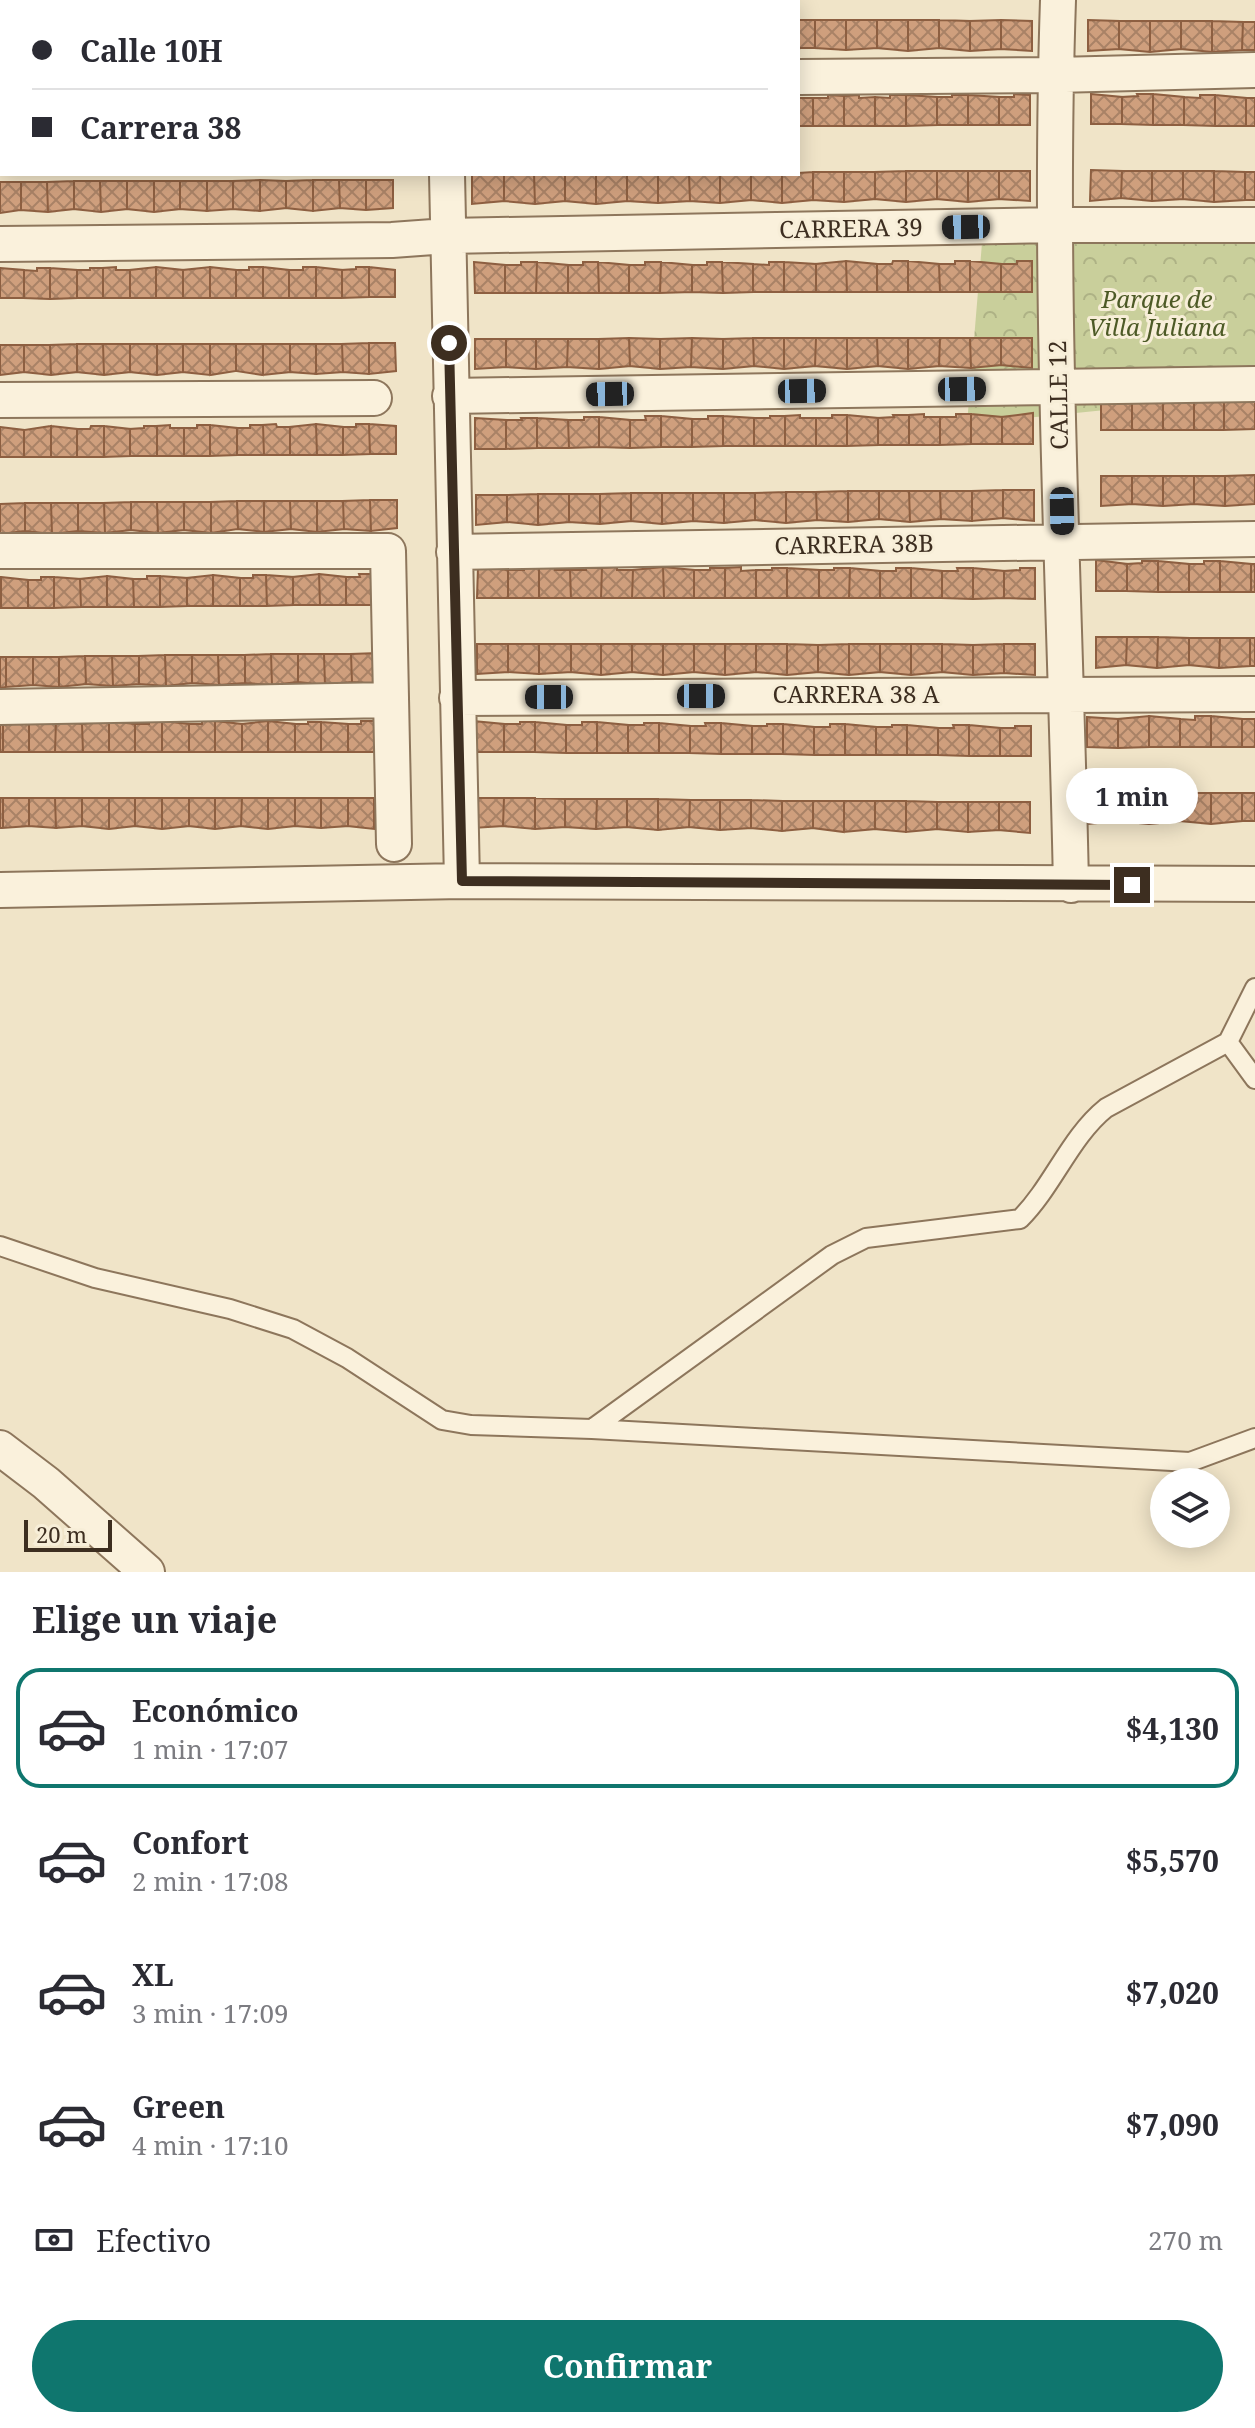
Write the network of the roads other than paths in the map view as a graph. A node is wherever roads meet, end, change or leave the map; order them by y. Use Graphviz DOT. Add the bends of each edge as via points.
graph roads {
  1 [pos="1058,0"];
  2 [pos="1255,70"];
  3 [pos="1056,75"];
  4 [pos="800,77"];
  5 [pos="447,176"];
  6 [pos="1057,225"];
  7 [pos="1255,225"];
  8 [pos="447,236"];
  9 [pos="0,244"];
  10 [pos="1255,384"];
  11 [pos="1058,388"];
  12 [pos="450,396"];
  13 [pos="374,398"];
  14 [pos="0,400"];
  15 [pos="1255,539"];
  16 [pos="1062,542"];
  17 [pos="0,551"];
  18 [pos="454,552"];
  19 [pos="1067,694"];
  20 [pos="1255,694"];
  21 [pos="457,698"];
  22 [pos="391,700"];
  23 [pos="0,707"];
  24 [pos="394,844"];
  25 [pos="462,881"];
  26 [pos="1255,884"];
  27 [pos="1071,885"];
  28 [pos="0,890"];
  29 [pos="1255,988"];
  30 [pos="1228,1042"];
  31 [pos="1255,1079"];
  32 [pos="0,1246"];
  33 [pos="592,1429"];
  34 [pos="1255,1438"];
  35 [pos="0,1448"];
  36 [pos="147,1572"];
  1 -- 3 [label="street, CALLE 12"];
  2 -- 3 [label="street"];
  3 -- 4 [label="street"];
  3 -- 6 [label="street, CALLE 12"];
  5 -- 8 [label="street"];
  6 -- 7 [label="street, CARRERA 39"];
  6 -- 8 [label="street, CARRERA 39"];
  6 -- 11 [label="street, CALLE 12"];
  8 -- 9 [label="street, CARRERA 39"];
  8 -- 12 [label="street"];
  10 -- 11 [label="street"];
  11 -- 12 [label="street"];
  11 -- 16 [label="street, CALLE 12"];
  12 -- 18 [label="street"];
  13 -- 14 [label="street"];
  15 -- 16 [label="street, CARRERA 38B"];
  16 -- 18 [label="street, CARRERA 38B"];
  16 -- 19 [label="street, CALLE 12"];
  17 -- 22 [label="street" via="388,551"];
  18 -- 21 [label="street"];
  19 -- 20 [label="street, CARRERA 38 A"];
  19 -- 21 [label="street, CARRERA 38 A"];
  19 -- 27 [label="street, CALLE 12"];
  21 -- 25 [label="street"];
  22 -- 23 [label="street"];
  22 -- 24 [label="street"];
  25 -- 27 [label="street"];
  25 -- 28 [label="street"];
  26 -- 27 [label="street"];
  29 -- 30 [label="lane"];
  30 -- 31 [label="lane"];
  30 -- 33 [label="lane" via="1092,1119 1020,1219 866,1238 832,1255"];
  32 -- 33 [label="lane" via="95,1278 293,1329 442,1420"];
  33 -- 34 [label="lane" via="1190,1462"];
  35 -- 36 [label="street"];
}
